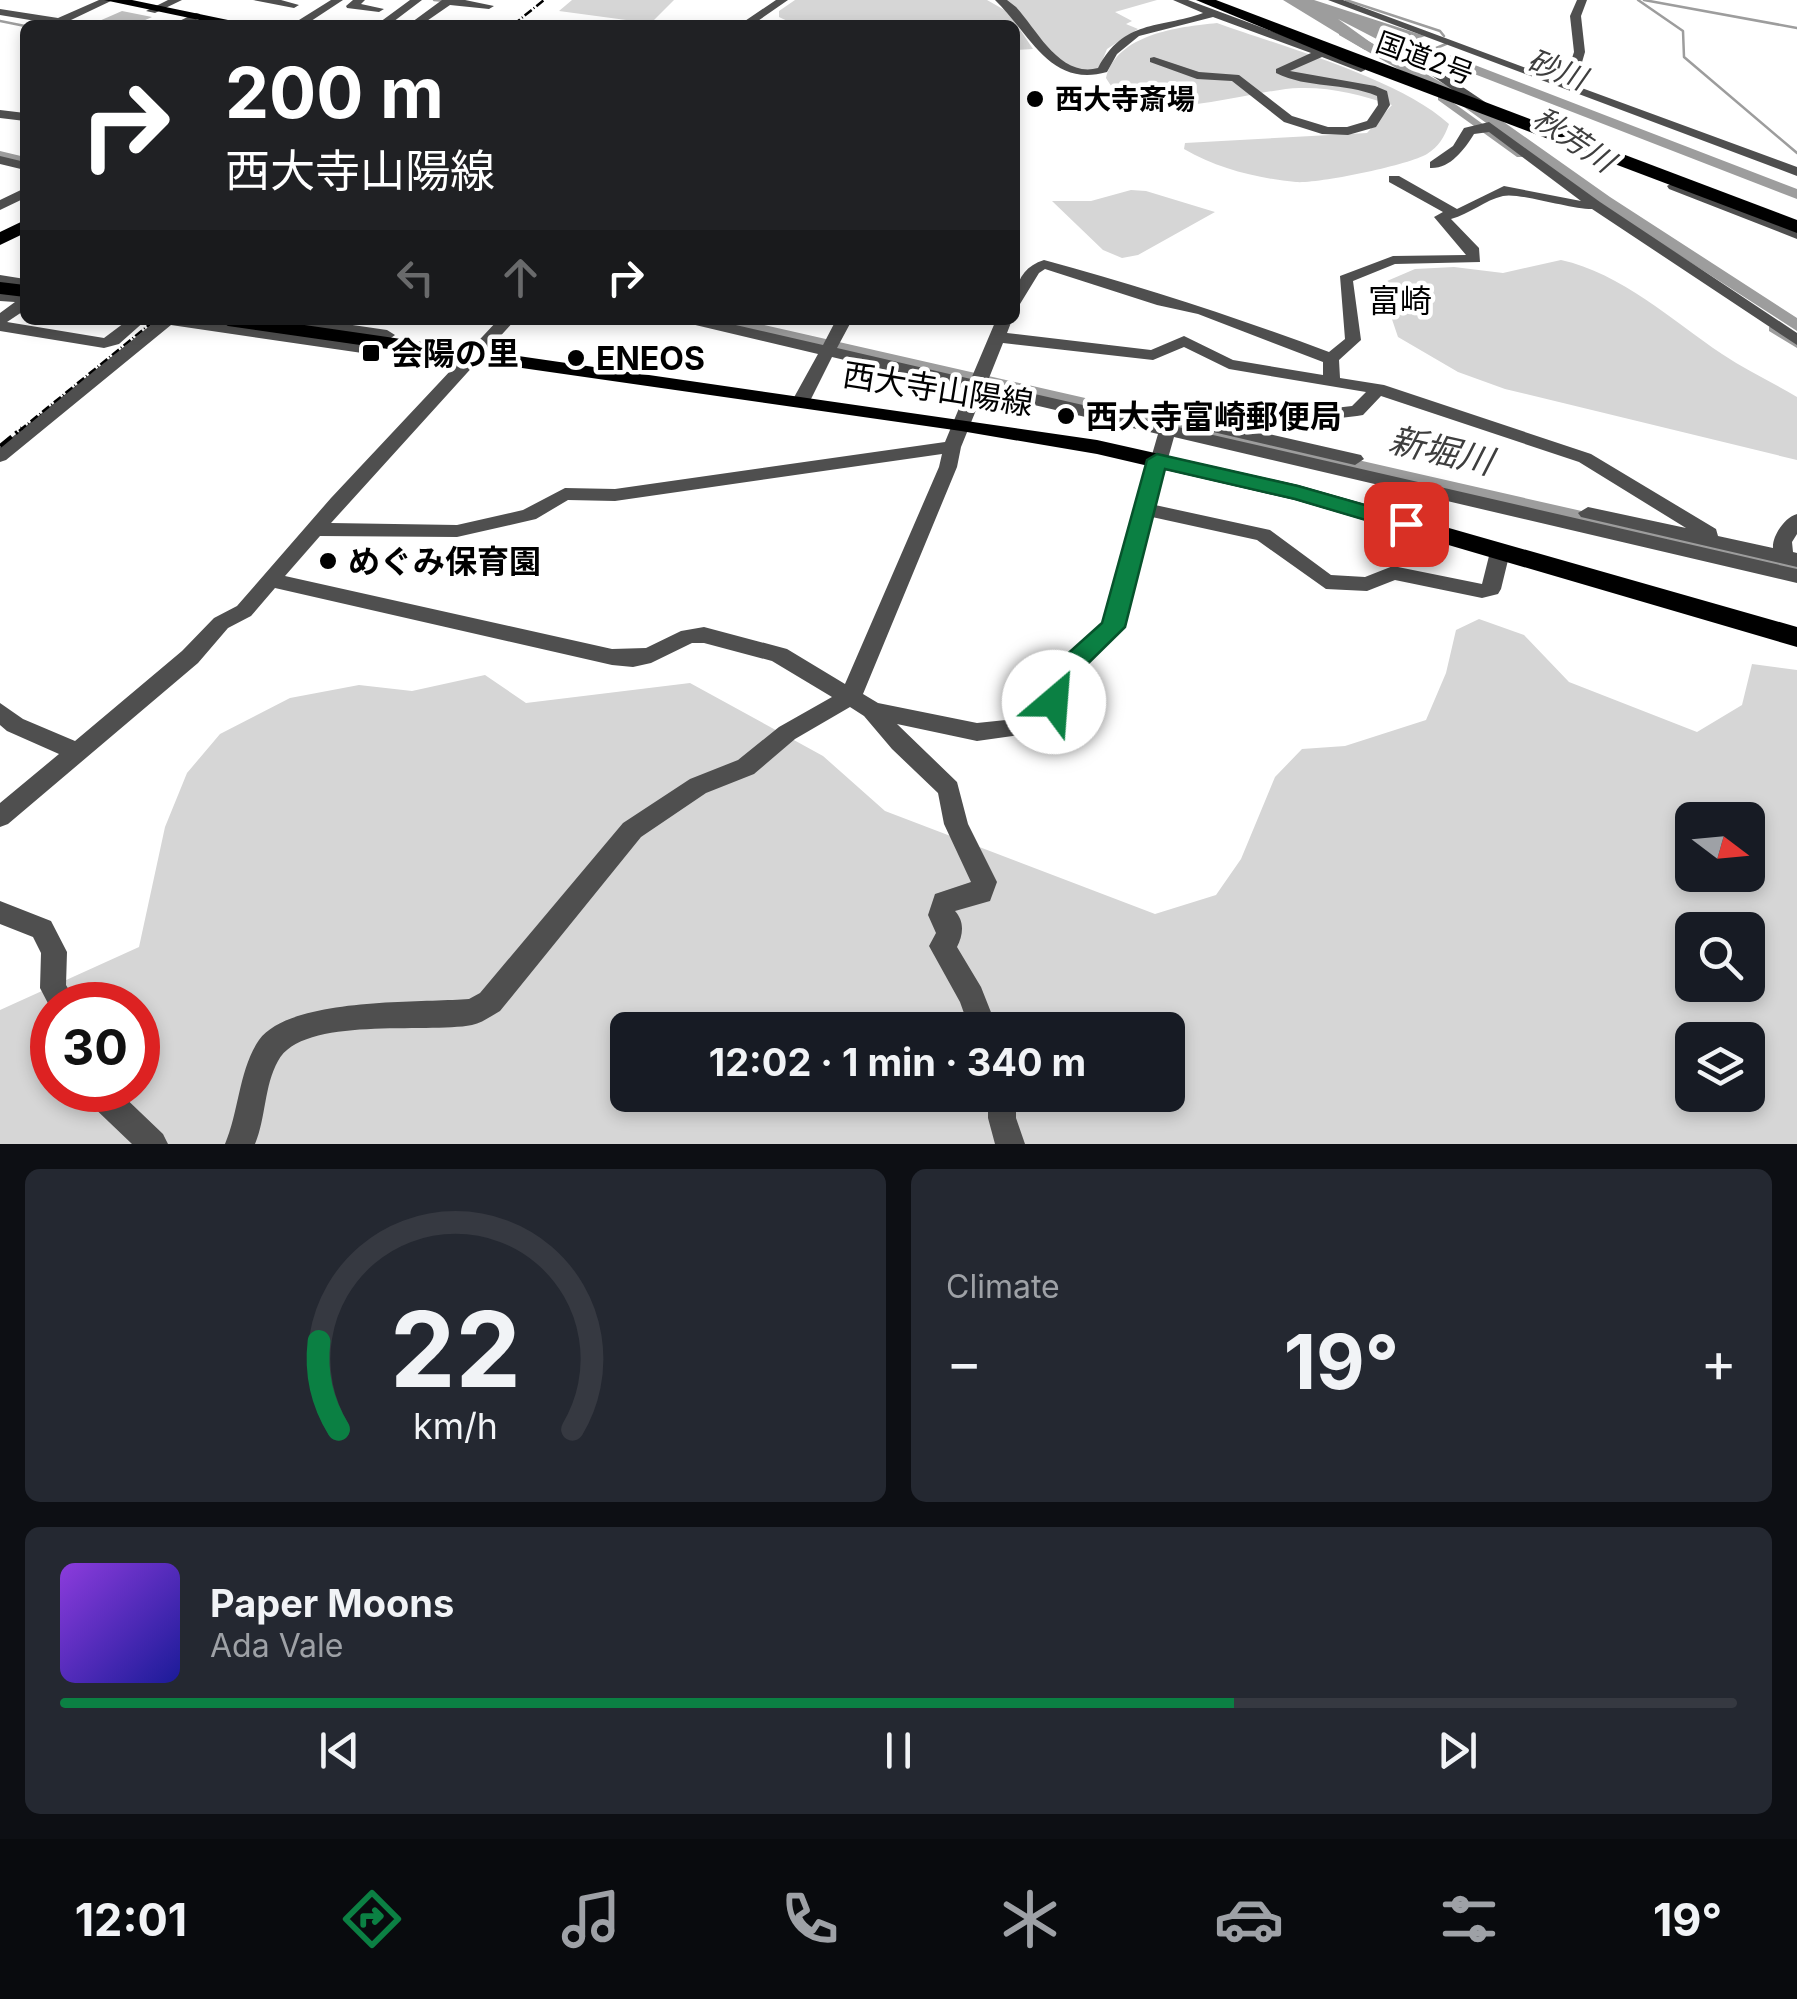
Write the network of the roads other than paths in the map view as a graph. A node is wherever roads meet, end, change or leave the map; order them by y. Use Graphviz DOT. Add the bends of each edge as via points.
graph roads {
  1 [pos="104,0"];
  2 [pos="177,0"];
  3 [pos="258,0"];
  4 [pos="338,0"];
  5 [pos="360,0"];
  6 [pos="418,0"];
  7 [pos="447,0"];
  8 [pos="783,0"];
  9 [pos="1000,0"];
  10 [pos="1178,0"];
  11 [pos="1333,0"];
  12 [pos="1582,0"];
  13 [pos="294,5"];
  14 [pos="489,6"];
  15 [pos="1207,7"];
  16 [pos="379,9"];
  17 [pos="155,10"];
  18 [pos="0,12"];
  19 [pos="48,20"];
  20 [pos="64,20"];
  21 [pos="188,20"];
  22 [pos="305,20"];
  23 [pos="389,20"];
  24 [pos="421,20"];
  25 [pos="752,20"];
  26 [pos="1018,20"];
  27 [pos="1020,22"];
  28 [pos="1432,36"];
  29 [pos="1322,53"];
  30 [pos="1154,60"];
  31 [pos="1349,61"];
  32 [pos="1573,87"];
  33 [pos="1511,124"];
  34 [pos="1485,128"];
  35 [pos="1435,165"];
  36 [pos="1797,172"];
  37 [pos="1394,179"];
  38 [pos="1592,205"];
  39 [pos="1454,213"];
  40 [pos="1797,233"];
  41 [pos="1020,266"];
  42 [pos="1033,270"];
  43 [pos="1020,292"];
  44 [pos="20,305"];
  45 [pos="0,323"];
  46 [pos="132,325"];
  47 [pos="163,325"];
  48 [pos="203,325"];
  49 [pos="265,325"];
  50 [pos="319,325"];
  51 [pos="504,325"];
  52 [pos="842,325"];
  53 [pos="1001,325"];
  54 [pos="752,326"];
  55 [pos="995,337"];
  56 [pos="1797,340"];
  57 [pos="381,342"];
  58 [pos="831,346"];
  59 [pos="476,356"];
  60 [pos="1331,359"];
  61 [pos="1332,379"];
  62 [pos="981,380"];
  63 [pos="1378,389"];
  64 [pos="801,401"];
  65 [pos="961,424"];
  66 [pos="1170,424"];
  67 [pos="1215,426"];
  68 [pos="952,447"];
  69 [pos="0,456"];
  70 [pos="1157,460"];
  71 [pos="1461,491"];
  72 [pos="1146,509"];
  73 [pos="1797,520"];
  74 [pos="314,530"];
  75 [pos="1724,544"];
  76 [pos="1700,546"];
  77 [pos="1500,552"];
  78 [pos="1790,558"];
  79 [pos="1797,576"];
  80 [pos="270,580"];
  81 [pos="1797,637"];
  82 [pos="862,703"];
  83 [pos="0,712"];
  84 [pos="74,752"];
  85 [pos="0,817"];
  86 [pos="6,922"];
  87 [pos="53,982"];
  88 [pos="977,1012"];
  89 [pos="119,1112"];
  90 [pos="1002,1112"];
  91 [pos="153,1144"];
  92 [pos="240,1144"];
  93 [pos="1010,1144"];
  1 -- 17 [label="main road"];
  1 -- 20 [label="street"];
  2 -- 17 [label="street"];
  3 -- 13 [label="street"];
  4 -- 22 [label="street"];
  5 -- 16 [label="street" via="350,6"];
  6 -- 23 [label="street"];
  7 -- 14 [label="street"];
  7 -- 24 [label="street"];
  8 -- 25 [label="street"];
  9 -- 26 [label="street"];
  10 -- 15 [label="street"];
  11 -- 28 [label="street"];
  12 -- 32 [label="street" via="1574,24 1580,39"];
  15 -- 27 [label="street" via="1198,20 1144,30 1118,43 1103,70 1083,74 1059,64"];
  15 -- 29 [label="street"];
  15 -- 31 [label="highway, 国道2号"];
  17 -- 21 [label="main road"];
  18 -- 19 [label="street"];
  28 -- 32 [label="street"];
  28 -- 33 [label="street" via="1393,51"];
  29 -- 30 [label="street" via="1280,71 1383,94 1372,124 1348,131 1311,128 1288,119 1235,78 1197,75"];
  29 -- 31 [label="street"];
  31 -- 40 [label="highway, 国道2号"];
  32 -- 36 [label="street"];
  33 -- 34 [label="street"];
  33 -- 40 [label="street"];
  34 -- 35 [label="street" via="1469,131"];
  34 -- 38 [label="street"];
  37 -- 39 [label="street"];
  38 -- 39 [label="street" via="1504,190"];
  38 -- 56 [label="street"];
  39 -- 60 [label="street" via="1441,217 1475,259 1393,260 1346,279 1353,340"];
  41 -- 42 [label="street"];
  42 -- 43 [label="street"];
  42 -- 60 [label="street" via="1044,264 1202,310"];
  44 -- 45 [label="street"];
  45 -- 46 [label="street" via="104,344"];
  47 -- 69 [label="street"];
  48 -- 57 [label="street" via="369,349"];
  49 -- 57 [label="main road, 西大寺山陽線"];
  50 -- 57 [label="street" via="387,335"];
  51 -- 59 [label="street"];
  52 -- 58 [label="street"];
  53 -- 55 [label="street"];
  54 -- 58 [label="street"];
  55 -- 61 [label="street" via="1153,355 1184,342 1229,364"];
  55 -- 62 [label="street"];
  57 -- 59 [label="main road, 西大寺山陽線"];
  58 -- 62 [label="street"];
  58 -- 64 [label="street"];
  59 -- 64 [label="main road, 西大寺山陽線"];
  59 -- 74 [label="street"];
  60 -- 61 [label="street"];
  61 -- 63 [label="street"];
  62 -- 65 [label="street"];
  62 -- 66 [label="street"];
  63 -- 67 [label="street" via="1357,411"];
  63 -- 75 [label="street" via="1585,458"];
  64 -- 65 [label="main road, 西大寺山陽線"];
  65 -- 68 [label="street"];
  65 -- 70 [label="main road, 西大寺山陽線"];
  66 -- 67 [label="street"];
  66 -- 70 [label="street"];
  66 -- 71 [label="street"];
  67 -- 71 [label="street"];
  68 -- 74 [label="street" via="615,495 565,494 529,515 457,531"];
  68 -- 82 [label="street"];
  70 -- 72 [label="street"];
  70 -- 77 [label="main road, 西大寺山陽線"];
  71 -- 76 [label="street"];
  72 -- 77 [label="street" via="1263,536 1337,585 1367,584 1393,573 1491,590"];
  72 -- 82 [label="street" via="1113,627 1053,682 1054,722 978,732"];
  73 -- 78 [label="street" via="1782,542"];
  74 -- 80 [label="street"];
  75 -- 76 [label="street"];
  75 -- 78 [label="street"];
  76 -- 79 [label="street"];
  77 -- 81 [label="main road, 西大寺山陽線"];
  80 -- 82 [label="street" via="612,658 651,654 688,636 735,641 780,654"];
  80 -- 84 [label="street" via="244,611 220,623 190,657"];
  82 -- 88 [label="street" via="948,788 956,824 984,882 982,893 944,902 940,915 949,922 942,946"];
  82 -- 92 [label="street" via="787,733 746,766 698,786 632,830 490,1002 473,1012 348,1019 277,1038"];
  83 -- 84 [label="street"];
  84 -- 85 [label="street"];
  86 -- 87 [label="street" via="42,928 54,952"];
  89 -- 91 [label="street"];
  90 -- 93 [label="street"];
}
